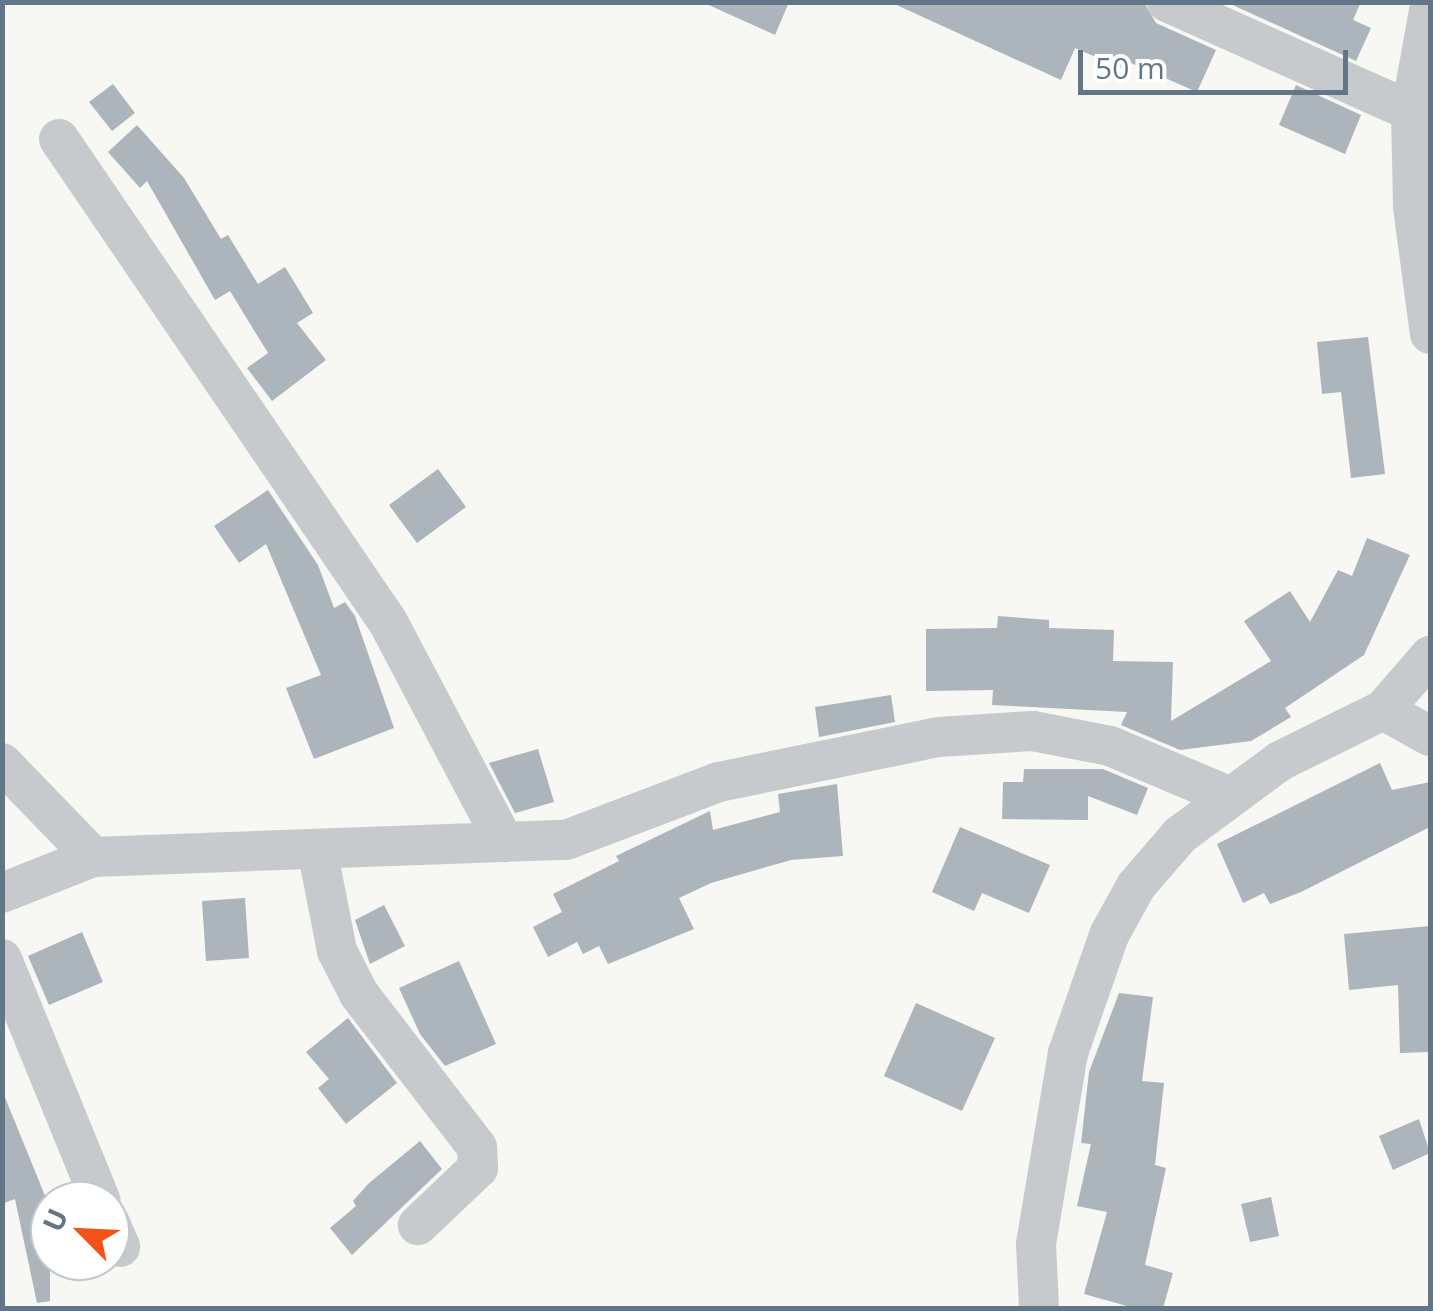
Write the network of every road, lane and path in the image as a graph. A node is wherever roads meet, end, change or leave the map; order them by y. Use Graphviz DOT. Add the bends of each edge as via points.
graph roads {
  1 [pos="1167,2"];
  2 [pos="1430,5"];
  3 [pos="1411,111"];
  4 [pos="58,139"];
  5 [pos="1430,334"];
  6 [pos="1430,656"];
  7 [pos="1383,710"];
  8 [pos="1430,736"];
  9 [pos="2,763"];
  10 [pos="1231,797"];
  11 [pos="504,842"];
  12 [pos="318,854"];
  13 [pos="93,857"];
  14 [pos="2,894"];
  15 [pos="2,959"];
  16 [pos="93,1181"];
  17 [pos="418,1225"];
  18 [pos="1039,1308"];
  1 -- 3 [label="street"];
  2 -- 3 [label="street"];
  3 -- 5 [label="street" via="1412,207"];
  4 -- 11 [label="street" via="388,622"];
  6 -- 7 [label="street"];
  7 -- 8 [label="street"];
  7 -- 10 [label="street" via="1280,761"];
  9 -- 13 [label="street"];
  10 -- 11 [label="street" via="1110,746 1033,731 880,748 718,782 566,840"];
  10 -- 18 [label="street" via="1180,834 1136,886 1109,935 1068,1054 1036,1244"];
  11 -- 12 [label="street"];
  12 -- 13 [label="street"];
  12 -- 17 [label="street" via="337,951 360,994 476,1147 478,1168"];
  13 -- 14 [label="street"];
  15 -- 16 [label="street"];
}
